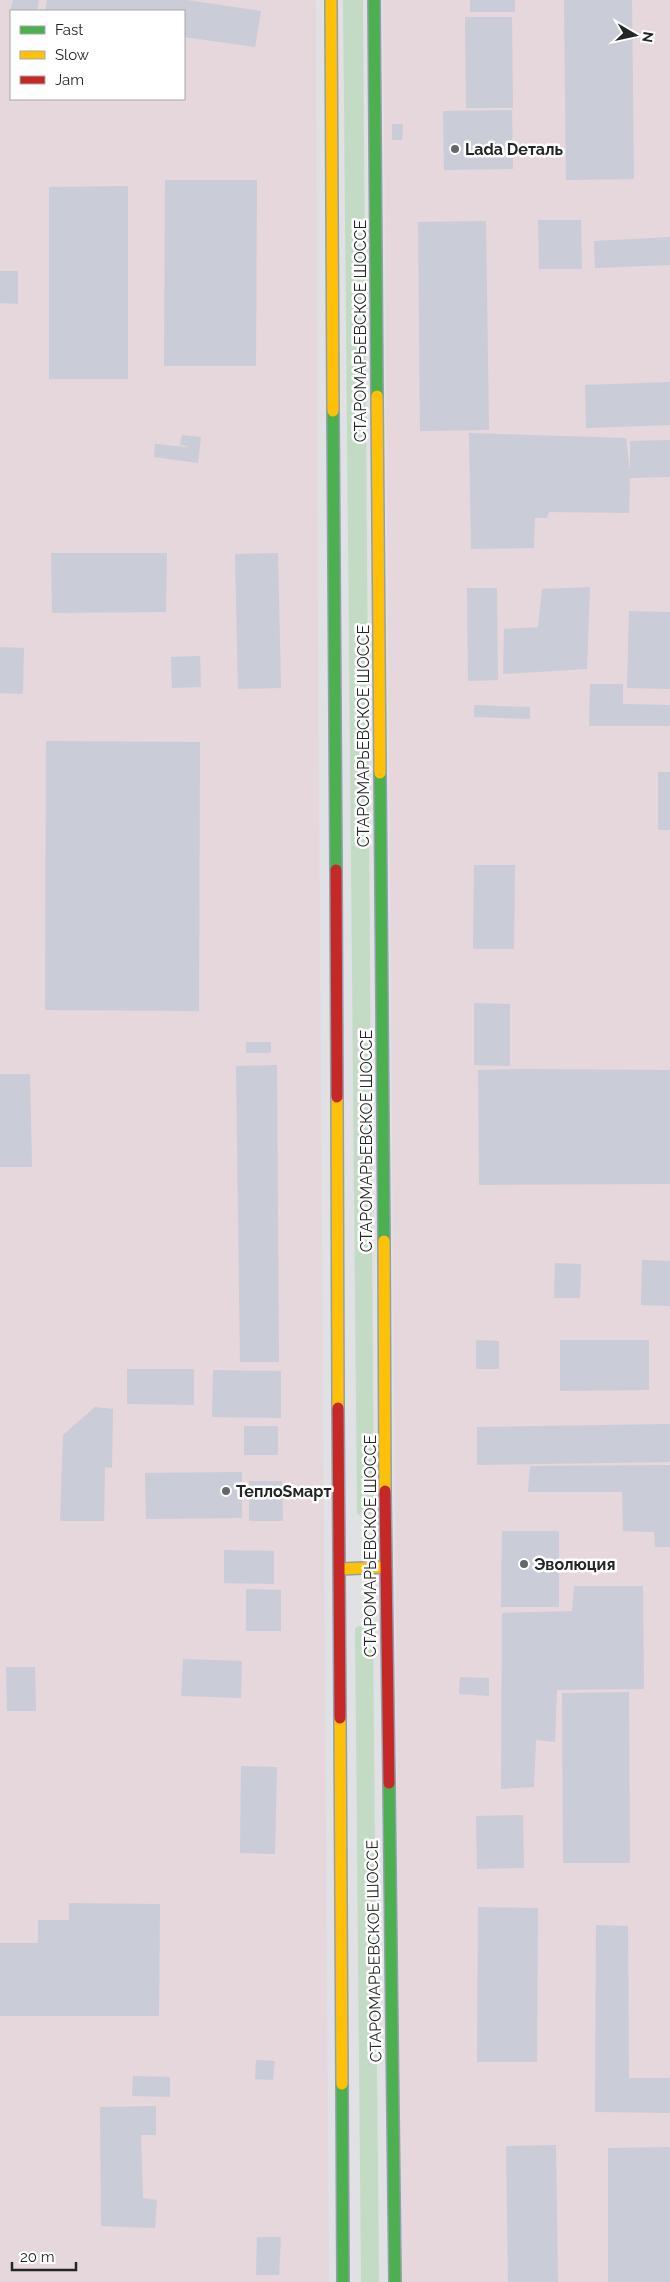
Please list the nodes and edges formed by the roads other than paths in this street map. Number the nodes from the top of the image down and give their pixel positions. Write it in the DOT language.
graph roads {
  1 [pos="331,0"];
  2 [pos="374,0"];
  3 [pos="386,1567"];
  4 [pos="340,1569"];
  5 [pos="343,2282"];
  6 [pos="395,2282"];
  1 -- 4 [label="main road, СТАРОМАРЬЕВСКОЕ ШОССЕ"];
  2 -- 3 [label="main road, СТАРОМАРЬЕВСКОЕ ШОССЕ"];
  3 -- 4 [label="main road"];
  3 -- 6 [label="main road, СТАРОМАРЬЕВСКОЕ ШОССЕ"];
  4 -- 5 [label="main road, СТАРОМАРЬЕВСКОЕ ШОССЕ"];
}
